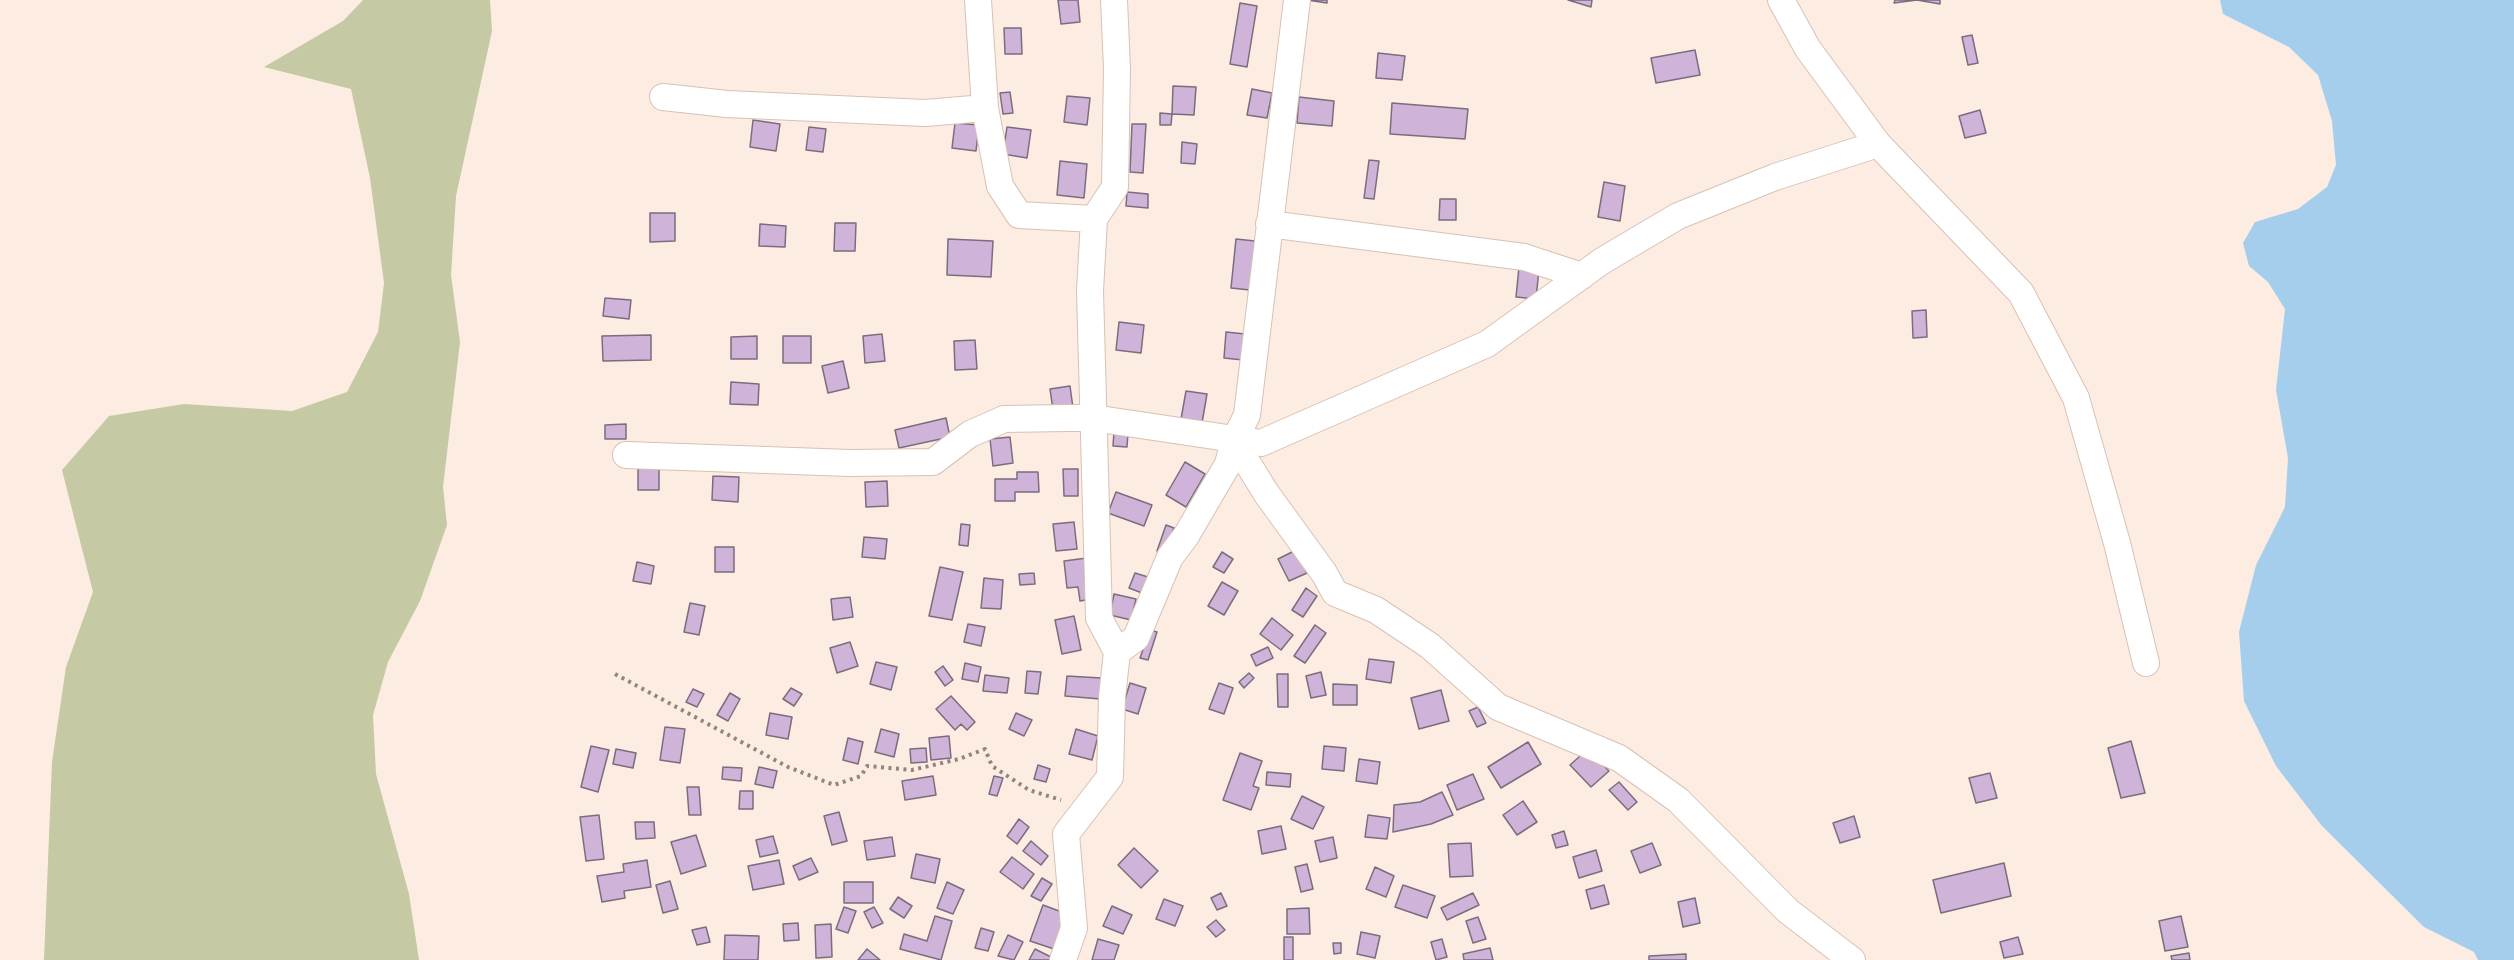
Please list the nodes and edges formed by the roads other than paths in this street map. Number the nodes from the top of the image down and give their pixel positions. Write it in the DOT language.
graph roads {
  1 [pos="978,0"];
  2 [pos="1114,0"];
  3 [pos="1297,0"];
  4 [pos="1781,0"];
  5 [pos="663,97"];
  6 [pos="985,108"];
  7 [pos="1878,144"];
  8 [pos="1095,219"];
  9 [pos="1269,224"];
  10 [pos="1582,276"];
  11 [pos="1093,418"];
  12 [pos="1234,441"];
  13 [pos="626,455"];
  14 [pos="1117,652"];
  15 [pos="2146,663"];
  16 [pos="1063,960"];
  17 [pos="1852,960"];
  1 -- 6 [label="street"];
  2 -- 8 [label="street"];
  3 -- 9 [label="street"];
  4 -- 7 [label="street"];
  5 -- 6 [label="street"];
  6 -- 8 [label="street"];
  7 -- 10 [label="street"];
  7 -- 15 [label="street"];
  8 -- 11 [label="street"];
  9 -- 10 [label="street"];
  9 -- 12 [label="street"];
  10 -- 12 [label="street"];
  11 -- 12 [label="street"];
  11 -- 13 [label="street"];
  11 -- 14 [label="street"];
  12 -- 14 [label="street"];
  12 -- 17 [label="street"];
  14 -- 16 [label="street"];
}
